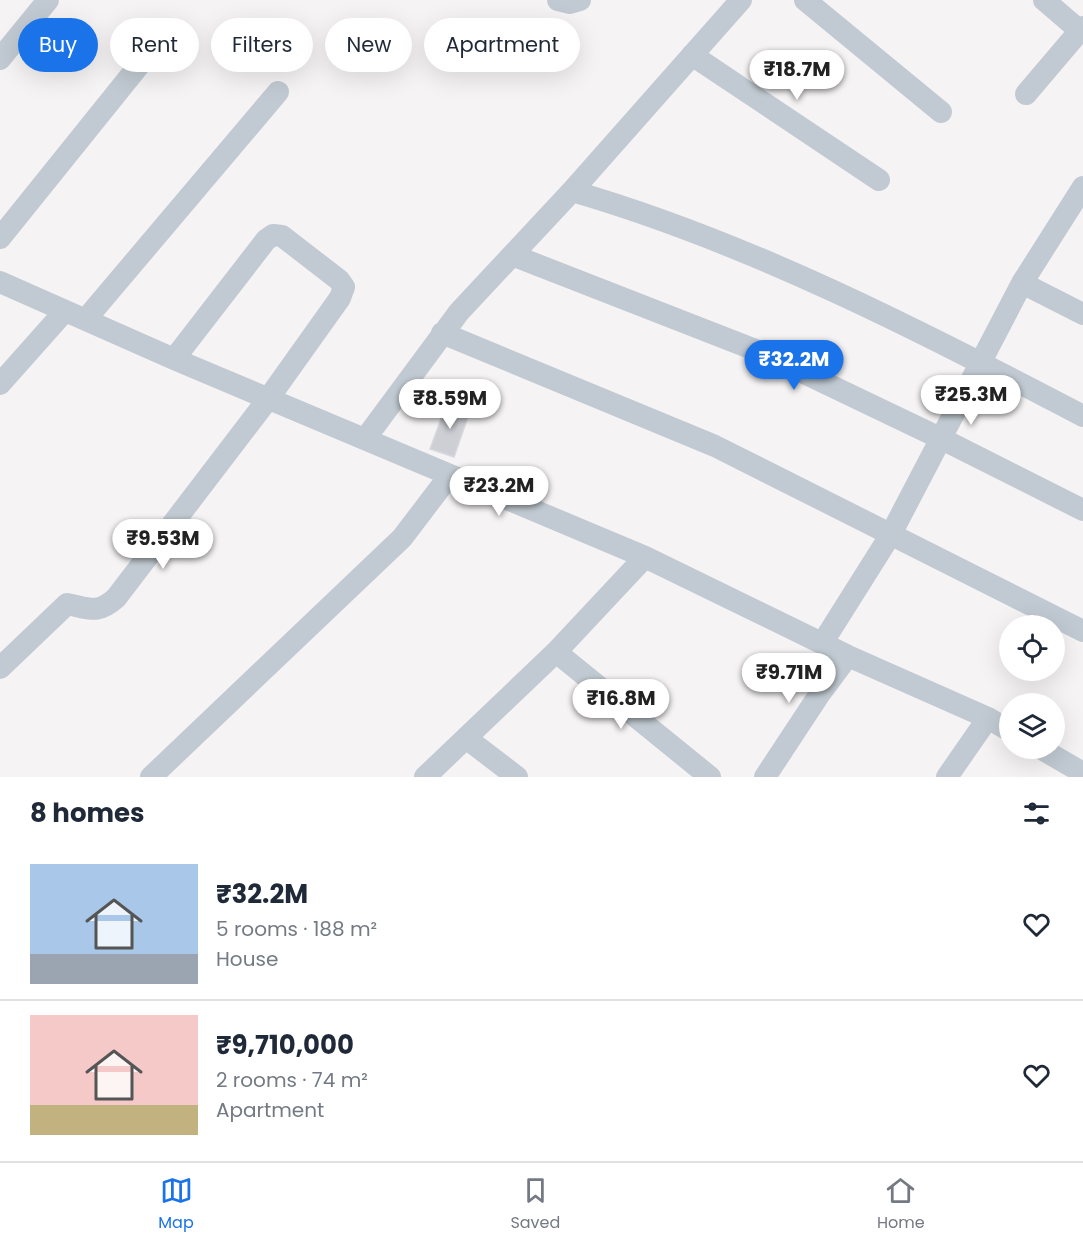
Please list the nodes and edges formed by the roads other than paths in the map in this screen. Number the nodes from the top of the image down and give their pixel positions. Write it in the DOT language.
graph roads {
  1 [pos="48,0"];
  2 [pos="558,0"];
  3 [pos="580,0"];
  4 [pos="741,0"];
  5 [pos="805,0"];
  6 [pos="1044,0"];
  7 [pos="1081,29"];
  8 [pos="692,55"];
  9 [pos="0,59"];
  10 [pos="134,72"];
  11 [pos="278,92"];
  12 [pos="1026,94"];
  13 [pos="940,112"];
  14 [pos="879,180"];
  15 [pos="1083,187"];
  16 [pos="572,191"];
  17 [pos="0,238"];
  18 [pos="512,255"];
  19 [pos="0,282"];
  20 [pos="1022,283"];
  21 [pos="64,312"];
  22 [pos="1083,314"];
  23 [pos="86,319"];
  24 [pos="442,333"];
  25 [pos="174,359"];
  26 [pos="981,363"];
  27 [pos="0,384"];
  28 [pos="268,399"];
  29 [pos="1083,416"];
  30 [pos="365,439"];
  31 [pos="942,439"];
  32 [pos="450,475"];
  33 [pos="1083,510"];
  34 [pos="891,534"];
  35 [pos="645,556"];
  36 [pos="1083,631"];
  37 [pos="823,642"];
  38 [pos="556,652"];
  39 [pos="849,656"];
  40 [pos="0,668"];
  41 [pos="988,718"];
  42 [pos="999,724"];
  43 [pos="466,738"];
  44 [pos="1059,759"];
  45 [pos="1083,773"];
  46 [pos="151,777"];
  47 [pos="425,777"];
  48 [pos="517,777"];
  49 [pos="710,777"];
  50 [pos="765,777"];
  51 [pos="947,777"];
  1 -- 9 [label="street"];
  2 -- 3 [label="street"];
  4 -- 8 [label="street"];
  5 -- 13 [label="street"];
  6 -- 7 [label="street"];
  7 -- 12 [label="street"];
  8 -- 14 [label="street"];
  8 -- 16 [label="street"];
  10 -- 17 [label="street"];
  11 -- 23 [label="street"];
  15 -- 20 [label="street"];
  16 -- 18 [label="street"];
  16 -- 26 [label="street"];
  18 -- 24 [label="street"];
  18 -- 31 [label="street"];
  19 -- 21 [label="street"];
  20 -- 22 [label="street"];
  20 -- 26 [label="street"];
  21 -- 23 [label="street"];
  21 -- 27 [label="street"];
  23 -- 25 [label="street"];
  24 -- 30 [label="street"];
  24 -- 34 [label="street"];
  25 -- 28 [label="street"];
  25 -- 28 [label="street"];
  26 -- 29 [label="street"];
  26 -- 31 [label="street"];
  28 -- 30 [label="street"];
  28 -- 40 [label="street"];
  30 -- 32 [label="street"];
  31 -- 33 [label="street"];
  31 -- 34 [label="street"];
  32 -- 35 [label="street"];
  32 -- 46 [label="street"];
  34 -- 36 [label="street"];
  34 -- 37 [label="street"];
  35 -- 37 [label="street"];
  35 -- 38 [label="street"];
  37 -- 39 [label="street"];
  38 -- 43 [label="street"];
  38 -- 49 [label="street"];
  39 -- 41 [label="street"];
  39 -- 50 [label="street"];
  41 -- 42 [label="street"];
  41 -- 51 [label="street"];
  43 -- 47 [label="street"];
  43 -- 48 [label="street"];
  44 -- 45 [label="street"];
}
